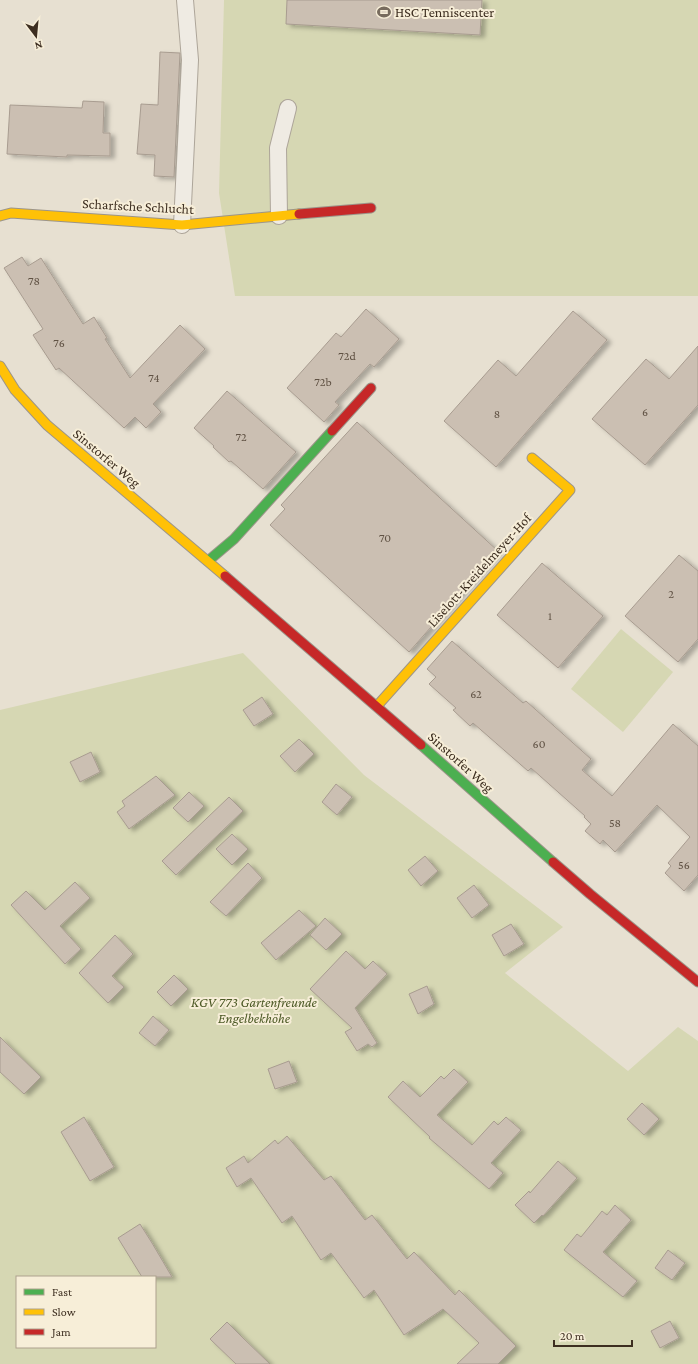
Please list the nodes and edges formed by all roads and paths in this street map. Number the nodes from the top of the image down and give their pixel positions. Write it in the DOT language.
graph roads {
  1 [pos="185,0"];
  2 [pos="288,108"];
  3 [pos="371,208"];
  4 [pos="0,216"];
  5 [pos="279,216"];
  6 [pos="182,225"];
  7 [pos="0,366"];
  8 [pos="371,388"];
  9 [pos="532,458"];
  10 [pos="208,561"];
  11 [pos="377,706"];
  12 [pos="698,982"];
  1 -- 6 [label="lane"];
  2 -- 5 [label="lane"];
  3 -- 5 [label="street, Scharfsche Schlucht"];
  4 -- 6 [label="street, Scharfsche Schlucht"];
  5 -- 6 [label="street, Scharfsche Schlucht"];
  7 -- 10 [label="street, Sinstorfer Weg"];
  8 -- 10 [label="street"];
  9 -- 11 [label="street, Liselott-Kreidelmeyer-Hof"];
  10 -- 11 [label="street, Sinstorfer Weg"];
  11 -- 12 [label="street, Sinstorfer Weg"];
}
